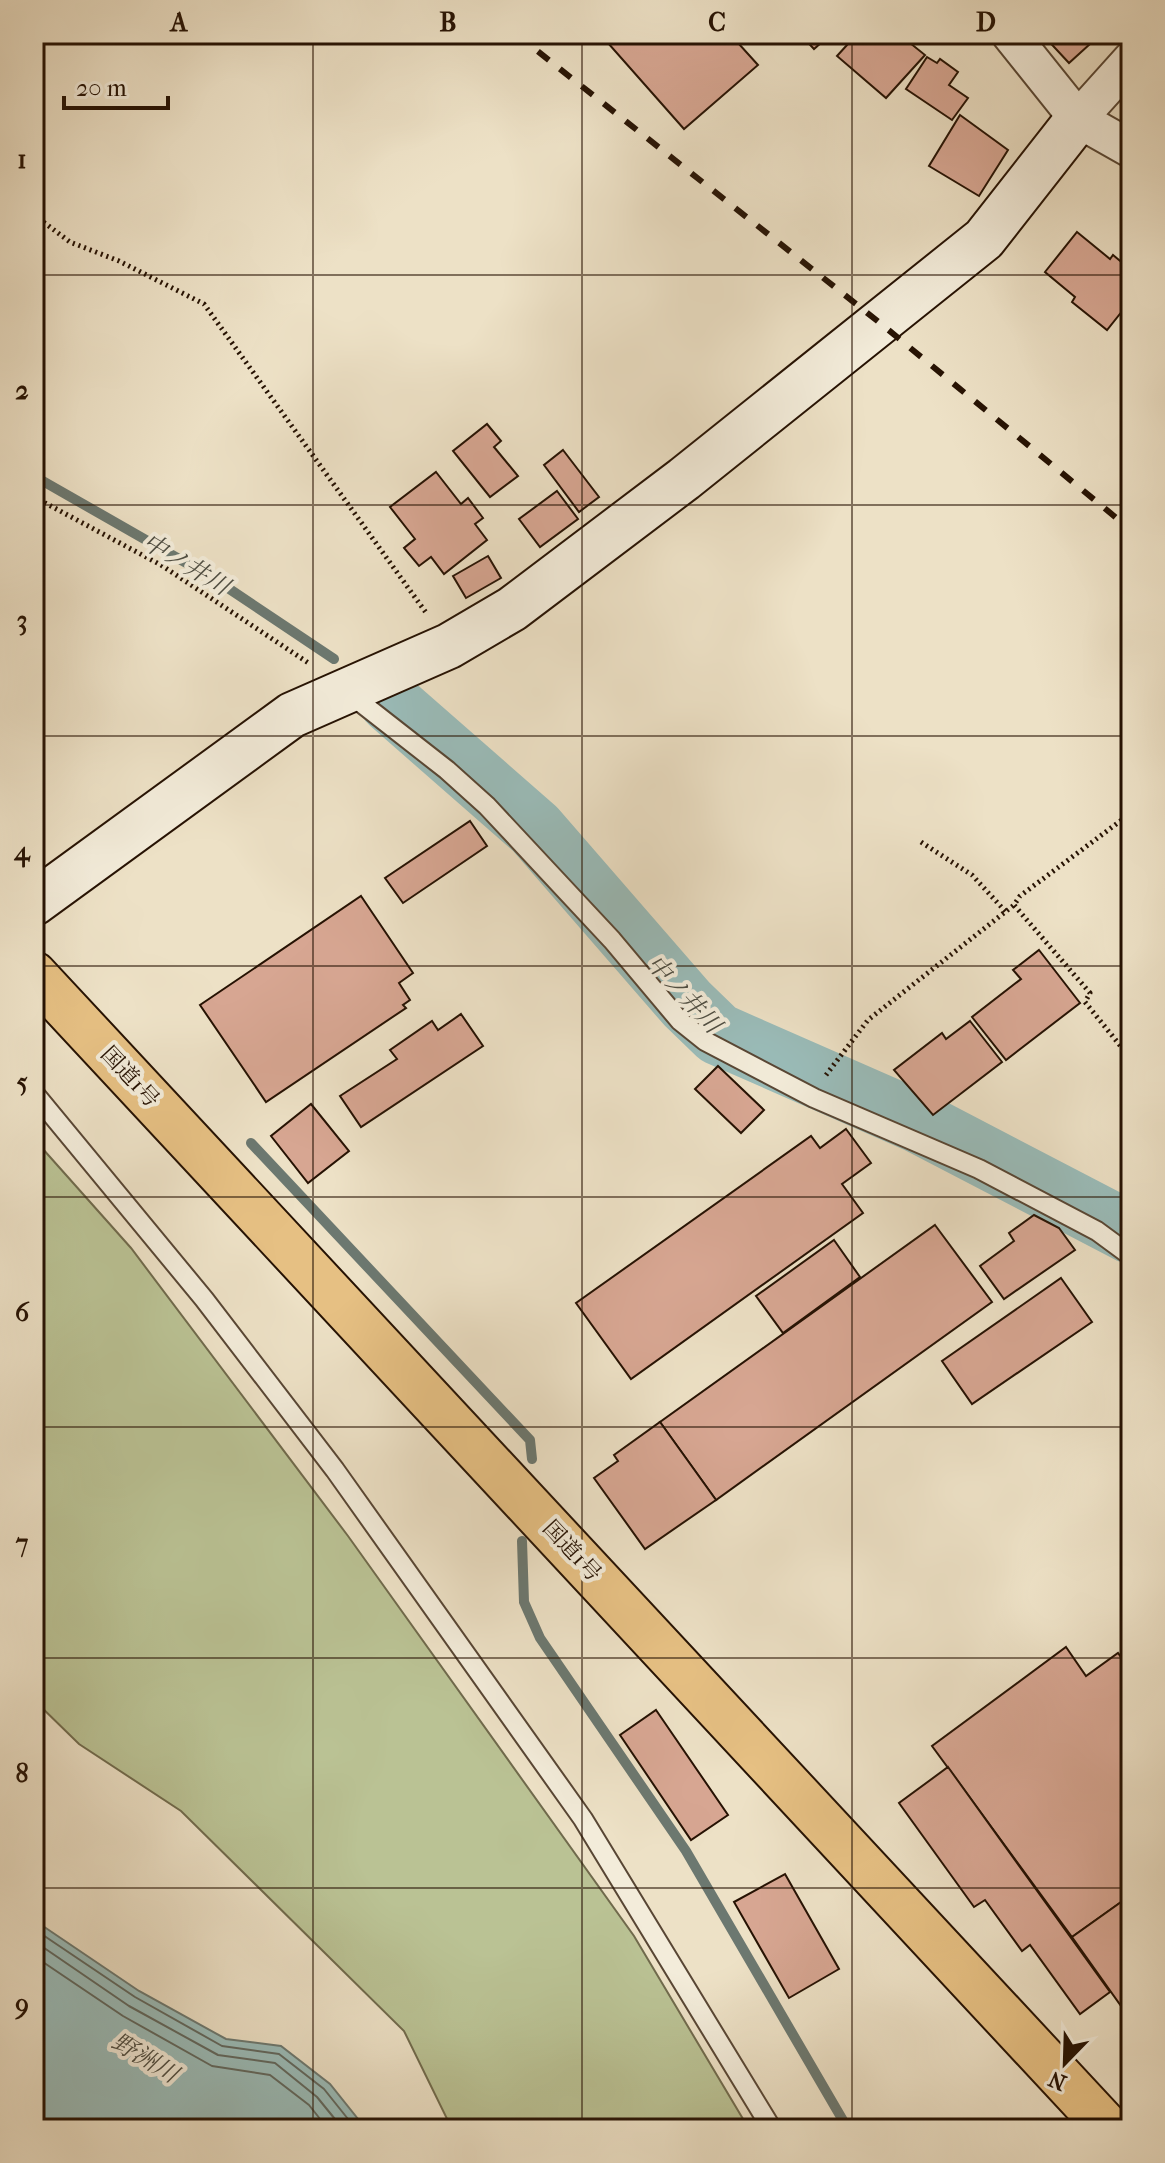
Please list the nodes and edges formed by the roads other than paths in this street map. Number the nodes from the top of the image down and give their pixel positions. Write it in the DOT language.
graph roads {
  1 [pos="1010,34"];
  2 [pos="1131,60"];
  3 [pos="1078,119"];
  4 [pos="1131,149"];
  5 [pos="346,691"];
  6 [pos="34,903"];
  7 [pos="34,974"];
  8 [pos="34,1093"];
  9 [pos="1131,1256"];
  10 [pos="772,2129"];
  11 [pos="1109,2129"];
  1 -- 3 [label="street"];
  2 -- 3 [label="street"];
  3 -- 4 [label="street"];
  3 -- 5 [label="street"];
  5 -- 6 [label="street"];
  5 -- 9 [label="lane"];
  7 -- 11 [label="highway, 国道1号"];
  8 -- 10 [label="lane"];
}
